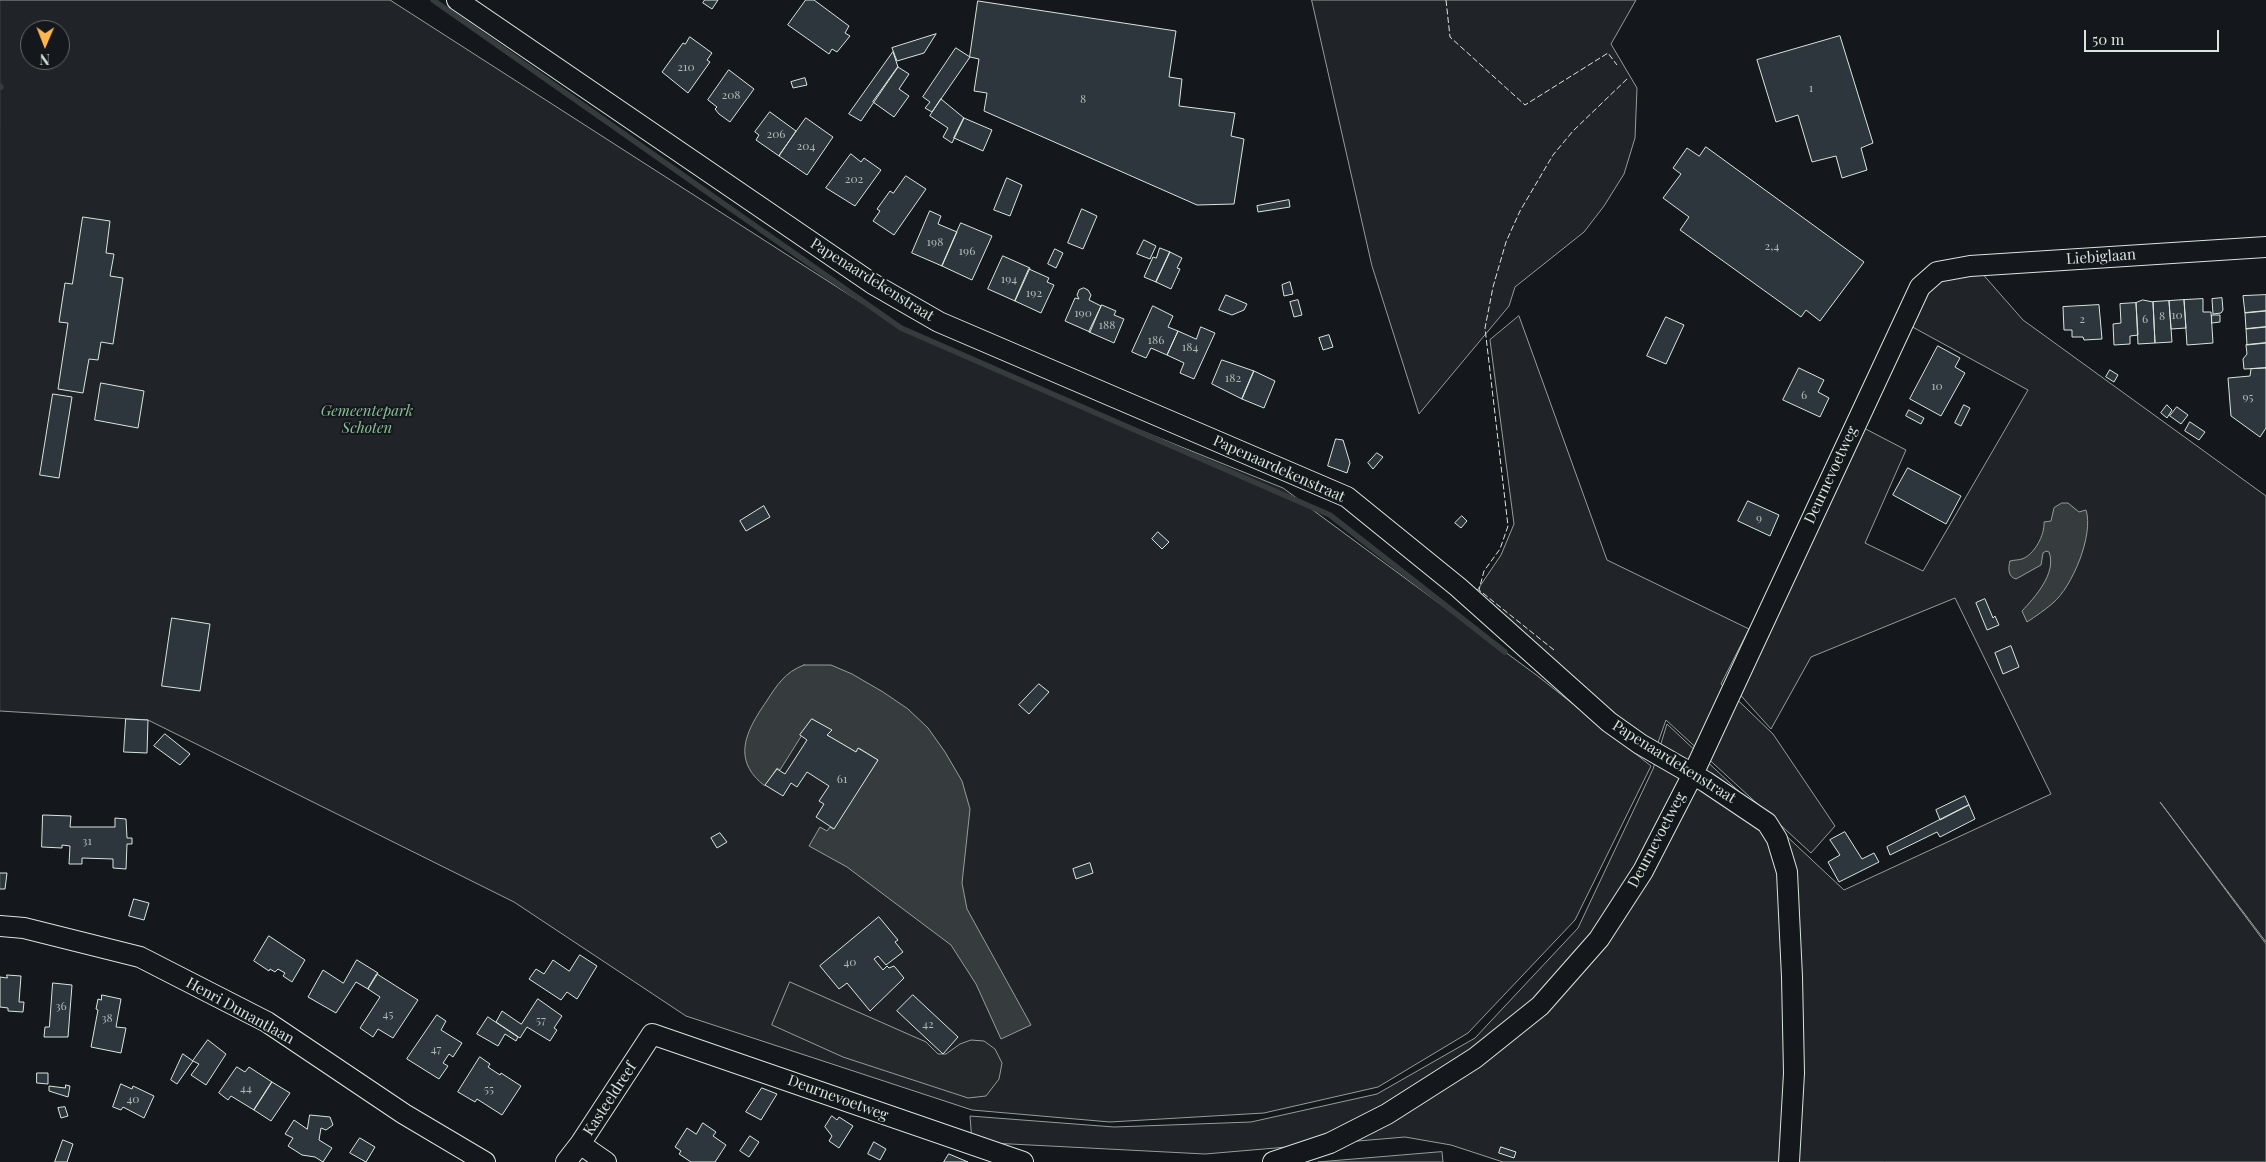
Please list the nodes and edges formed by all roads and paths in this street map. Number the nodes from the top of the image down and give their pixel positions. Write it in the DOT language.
graph roads {
  1 [pos="457,0"];
  2 [pos="2266,247"];
  3 [pos="1937,272"];
  4 [pos="1693,774"];
  5 [pos="0,926"];
  6 [pos="652,1034"];
  7 [pos="580,1144"];
  8 [pos="485,1162"];
  9 [pos="566,1162"];
  10 [pos="606,1162"];
  11 [pos="1024,1162"];
  12 [pos="1273,1162"];
  13 [pos="1789,1162"];
  1 -- 4 [label="street, Papenaardekenstraat"];
  2 -- 3 [label="street, Liebiglaan"];
  3 -- 4 [label="street, Deurnevoetweg"];
  4 -- 12 [label="street, Deurnevoetweg"];
  4 -- 13 [label="street, Papenaardekenstraat"];
  5 -- 8 [label="street, Henri Dunantlaan"];
  6 -- 7 [label="street, Kasteeldreef"];
  6 -- 11 [label="street, Deurnevoetweg"];
  7 -- 9 [label="street, Kasteeldreef"];
  7 -- 10 [label="street"];
}
